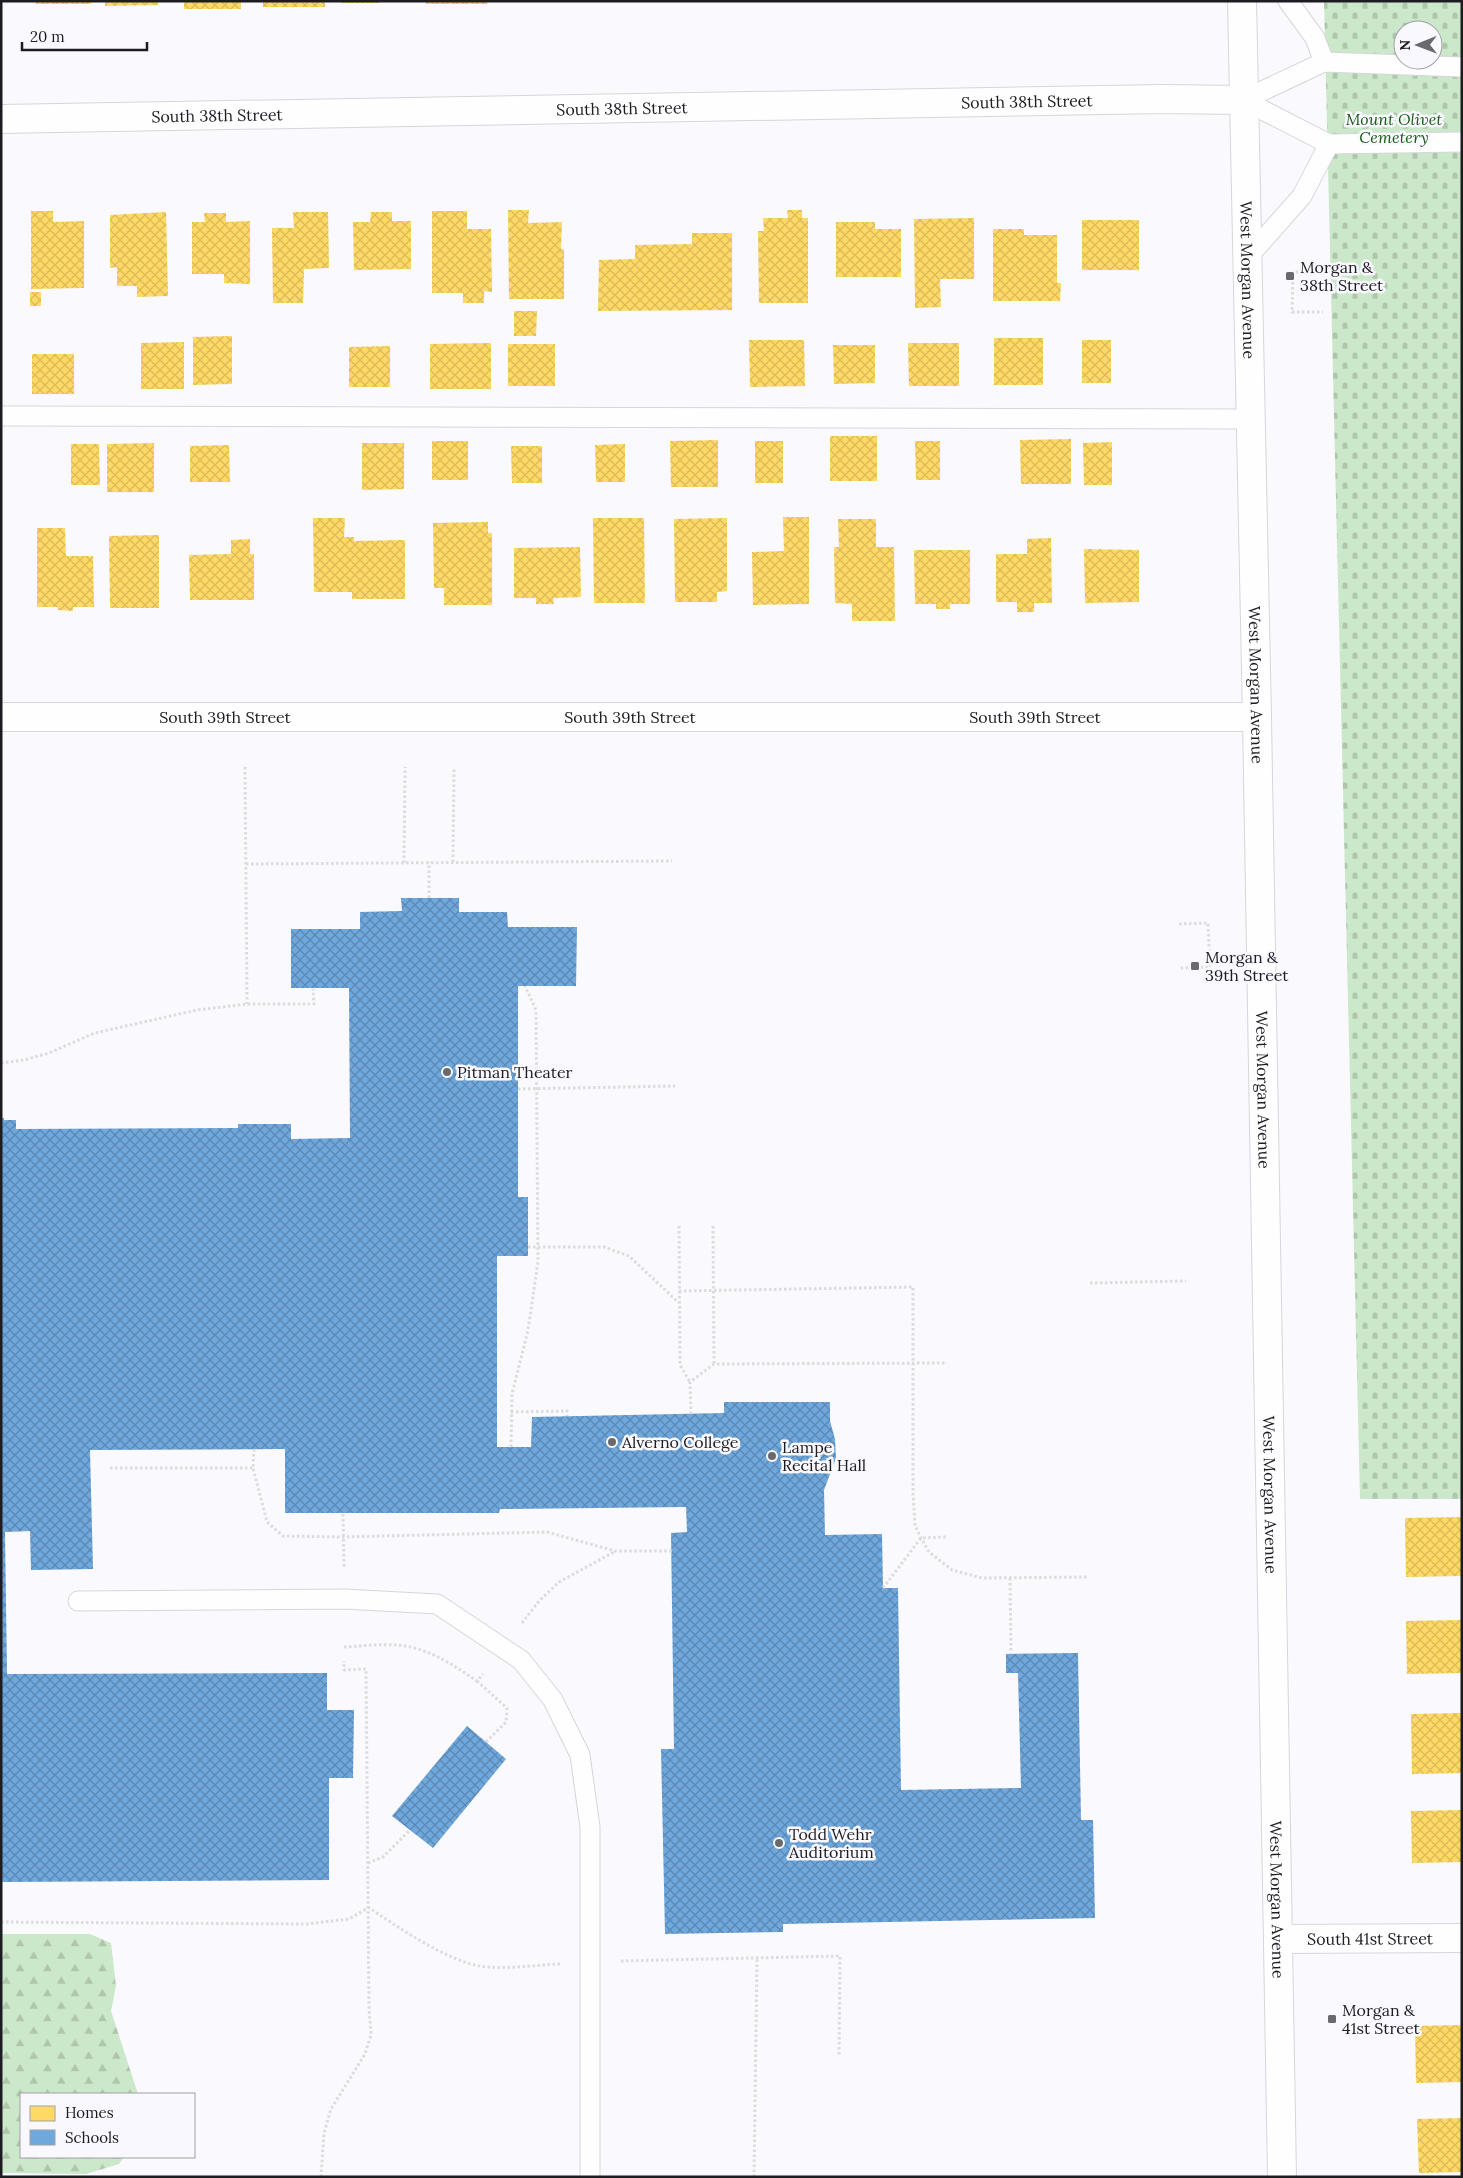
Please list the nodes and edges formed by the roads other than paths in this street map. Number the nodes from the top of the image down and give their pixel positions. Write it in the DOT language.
graph roads {
  1 [pos="1242,1"];
  2 [pos="1288,1"];
  3 [pos="1324,62"];
  4 [pos="1462,67"];
  5 [pos="1244,100"];
  6 [pos="1,119"];
  7 [pos="1462,142"];
  8 [pos="1329,144"];
  9 [pos="1247,258"];
  10 [pos="1,416"];
  11 [pos="1250,419"];
  12 [pos="1,717"];
  13 [pos="1257,717"];
  14 [pos="78,1601"];
  15 [pos="1462,1938"];
  16 [pos="1278,1939"];
  17 [pos="590,2177"];
  18 [pos="1282,2177"];
  1 -- 5 [label="street, West Morgan Avenue"];
  2 -- 3 [label="lane"];
  3 -- 4 [label="lane"];
  3 -- 5 [label="lane"];
  5 -- 6 [label="street, South 38th Street"];
  5 -- 8 [label="lane"];
  5 -- 9 [label="street, West Morgan Avenue"];
  7 -- 8 [label="lane"];
  8 -- 9 [label="lane"];
  9 -- 11 [label="street, West Morgan Avenue"];
  10 -- 11 [label="lane"];
  11 -- 13 [label="street, West Morgan Avenue"];
  12 -- 13 [label="street, South 39th Street"];
  13 -- 16 [label="street, West Morgan Avenue"];
  14 -- 17 [label="lane"];
  15 -- 16 [label="street, South 41st Street"];
  16 -- 18 [label="street, West Morgan Avenue"];
}
